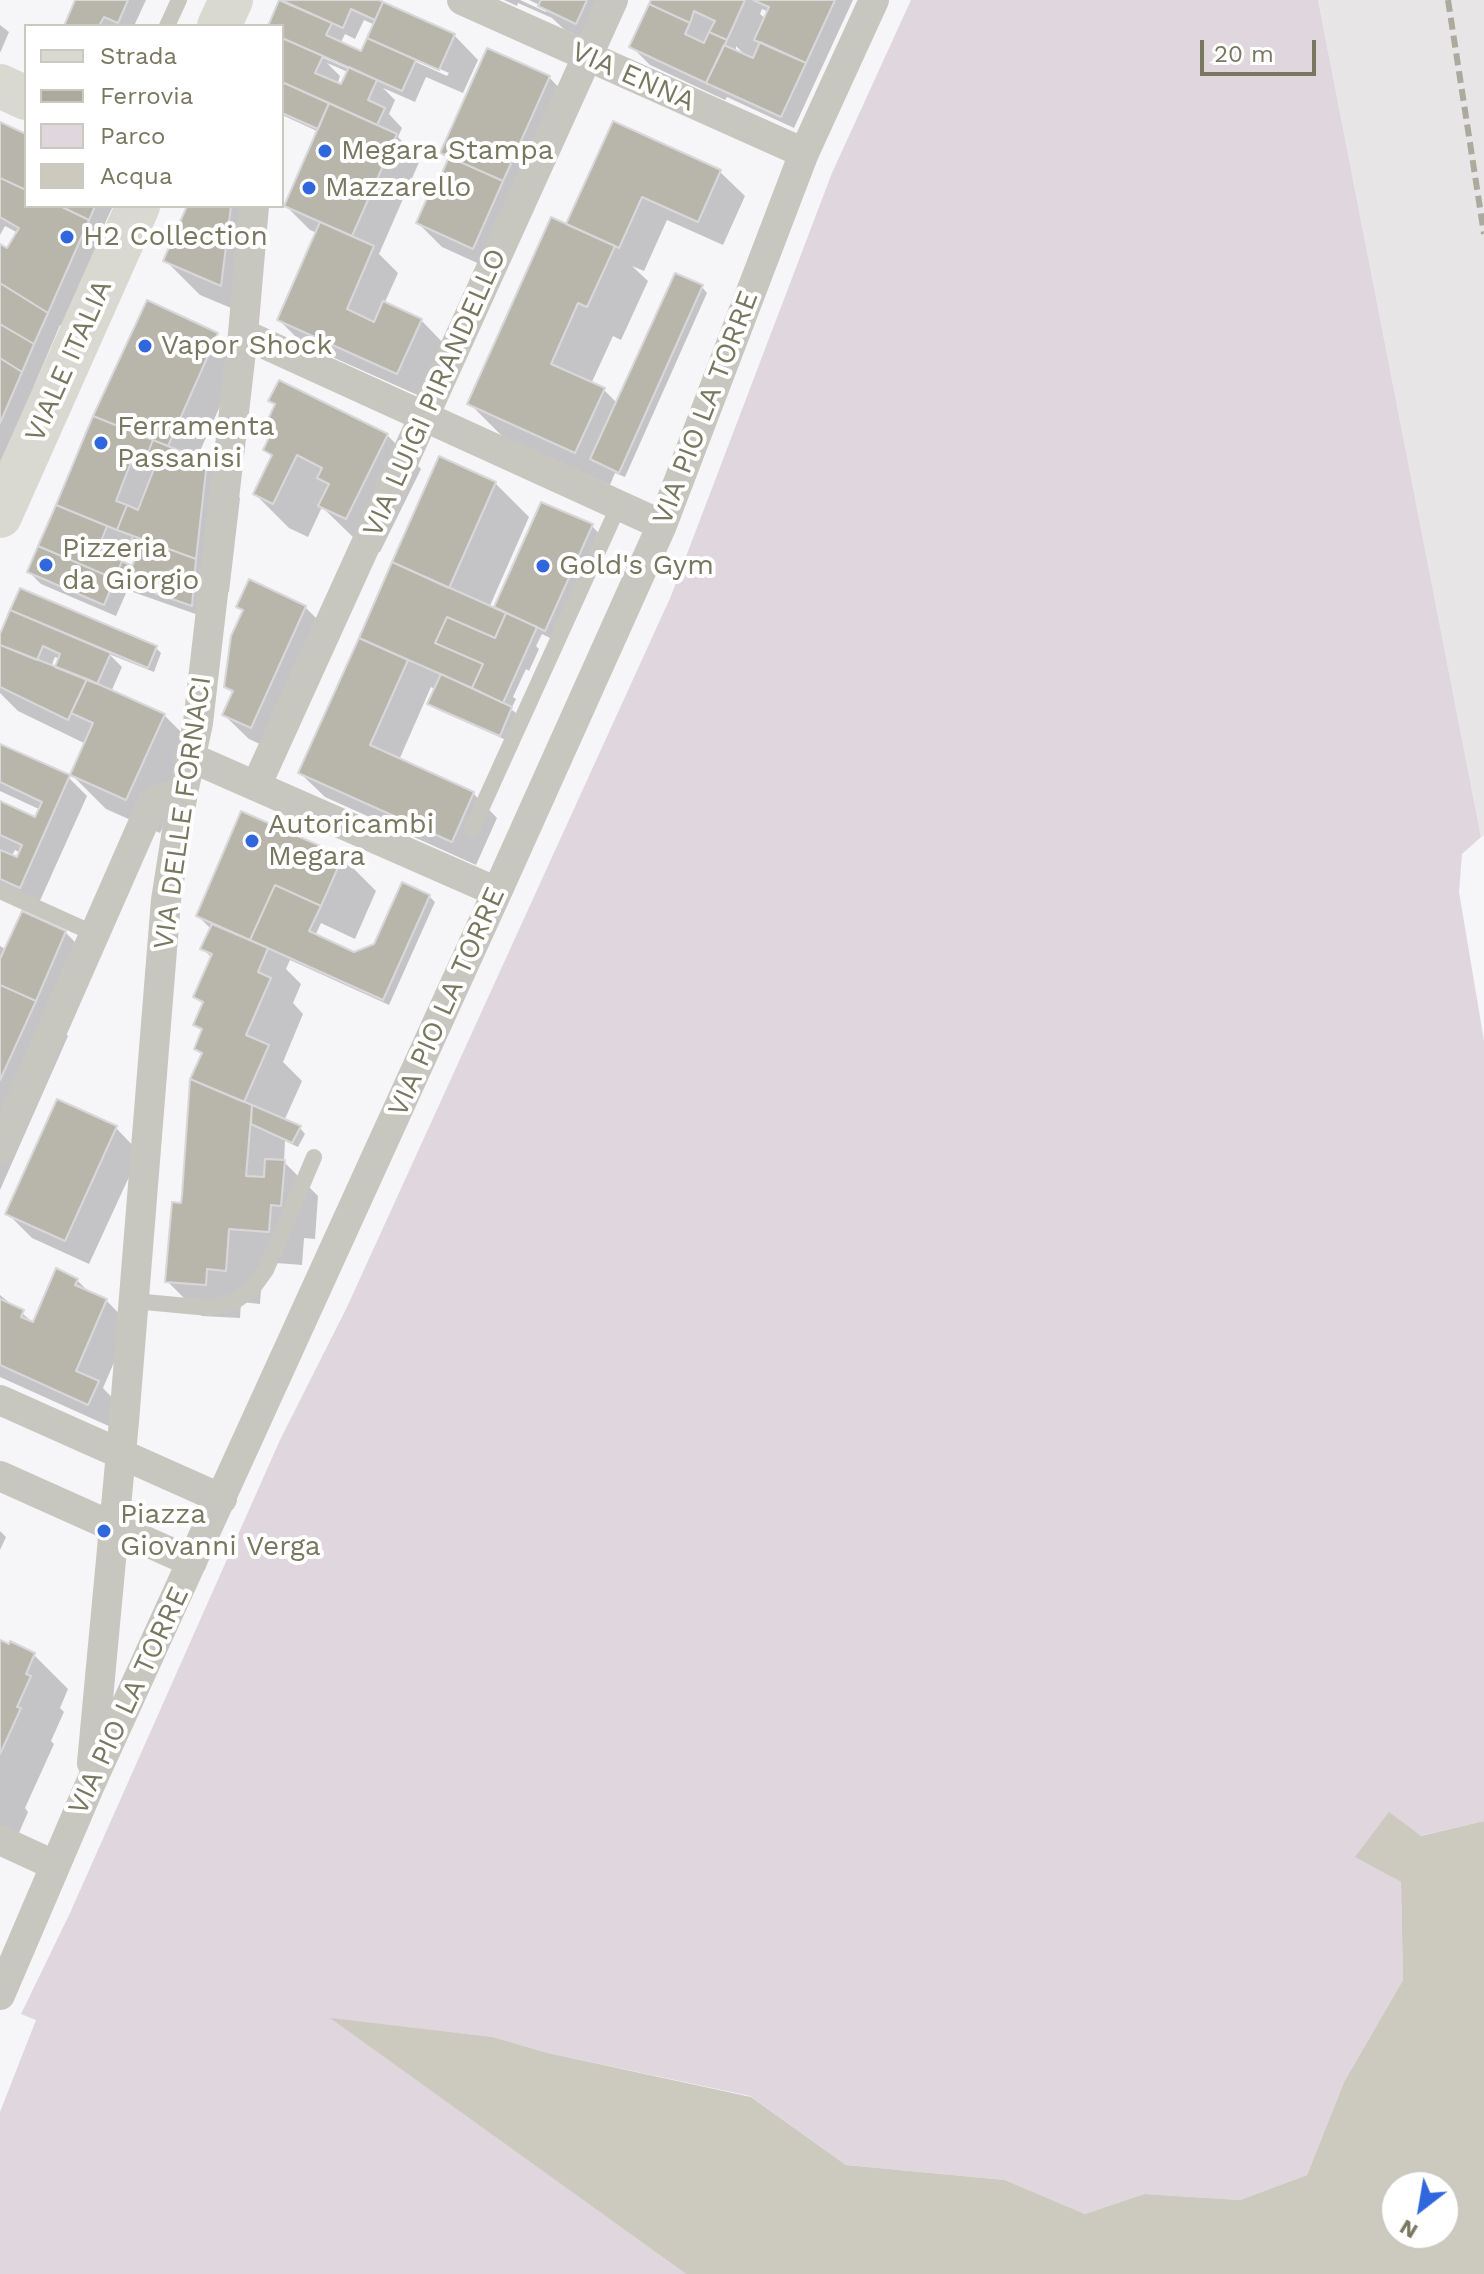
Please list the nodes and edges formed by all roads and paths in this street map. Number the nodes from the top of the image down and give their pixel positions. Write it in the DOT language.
graph roads {
  1 [pos="179,0"];
  2 [pos="231,0"];
  3 [pos="462,0"];
  4 [pos="613,0"];
  5 [pos="874,0"];
  6 [pos="168,24"];
  7 [pos="220,24"];
  8 [pos="588,57"];
  9 [pos="0,86"];
  10 [pos="24,97"];
  11 [pos="804,153"];
  12 [pos="137,208"];
  13 [pos="254,208"];
  14 [pos="243,334"];
  15 [pos="424,416"];
  16 [pos="619,505"];
  17 [pos="0,516"];
  18 [pos="662,525"];
  19 [pos="192,758"];
  20 [pos="256,786"];
  21 [pos="183,792"];
  22 [pos="472,829"];
  23 [pos="0,891"];
  24 [pos="497,892"];
  25 [pos="95,934"];
  26 [pos="0,1149"];
  27 [pos="314,1157"];
  28 [pos="134,1301"];
  29 [pos="0,1400"];
  30 [pos="121,1455"];
  31 [pos="0,1476"];
  32 [pos="222,1499"];
  33 [pos="114,1528"];
  34 [pos="192,1562"];
  35 [pos="89,1787"];
  36 [pos="0,1840"];
  37 [pos="54,1865"];
  38 [pos="0,1995"];
  1 -- 6 [label="lane"];
  2 -- 7 [label="main road"];
  3 -- 8 [label="street, VIA ENNA"];
  4 -- 8 [label="street, VIA LUIGI PIRANDELLO"];
  5 -- 11 [label="street, VIA PIO LA TORRE"];
  8 -- 11 [label="street, VIA ENNA"];
  8 -- 15 [label="street, VIA LUIGI PIRANDELLO"];
  9 -- 10 [label="main road"];
  11 -- 18 [label="street, VIA PIO LA TORRE"];
  12 -- 17 [label="main road, VIALE ITALIA"];
  13 -- 14 [label="street, VIA DELLE FORNACI"];
  14 -- 15 [label="street"];
  14 -- 19 [label="street, VIA DELLE FORNACI"];
  15 -- 16 [label="street"];
  15 -- 20 [label="street, VIA LUIGI PIRANDELLO"];
  16 -- 18 [label="street"];
  16 -- 22 [label="lane"];
  18 -- 24 [label="street, VIA PIO LA TORRE"];
  19 -- 20 [label="street"];
  19 -- 21 [label="street, VIA DELLE FORNACI"];
  20 -- 24 [label="street"];
  21 -- 25 [label="street"];
  21 -- 28 [label="street, VIA DELLE FORNACI"];
  23 -- 25 [label="lane"];
  24 -- 32 [label="street, VIA PIO LA TORRE"];
  25 -- 26 [label="street"];
  27 -- 28 [label="lane"];
  28 -- 30 [label="street, VIA DELLE FORNACI"];
  29 -- 30 [label="street"];
  30 -- 32 [label="street"];
  30 -- 33 [label="street, VIA DELLE FORNACI"];
  31 -- 33 [label="street"];
  32 -- 34 [label="street, VIA PIO LA TORRE"];
  33 -- 34 [label="street"];
  33 -- 35 [label="street, VIA DELLE FORNACI"];
  34 -- 35 [label="street, VIA PIO LA TORRE"];
  35 -- 37 [label="street, VIA PIO LA TORRE"];
  36 -- 37 [label="street"];
  37 -- 38 [label="street, VIA PIO LA TORRE"];
}
